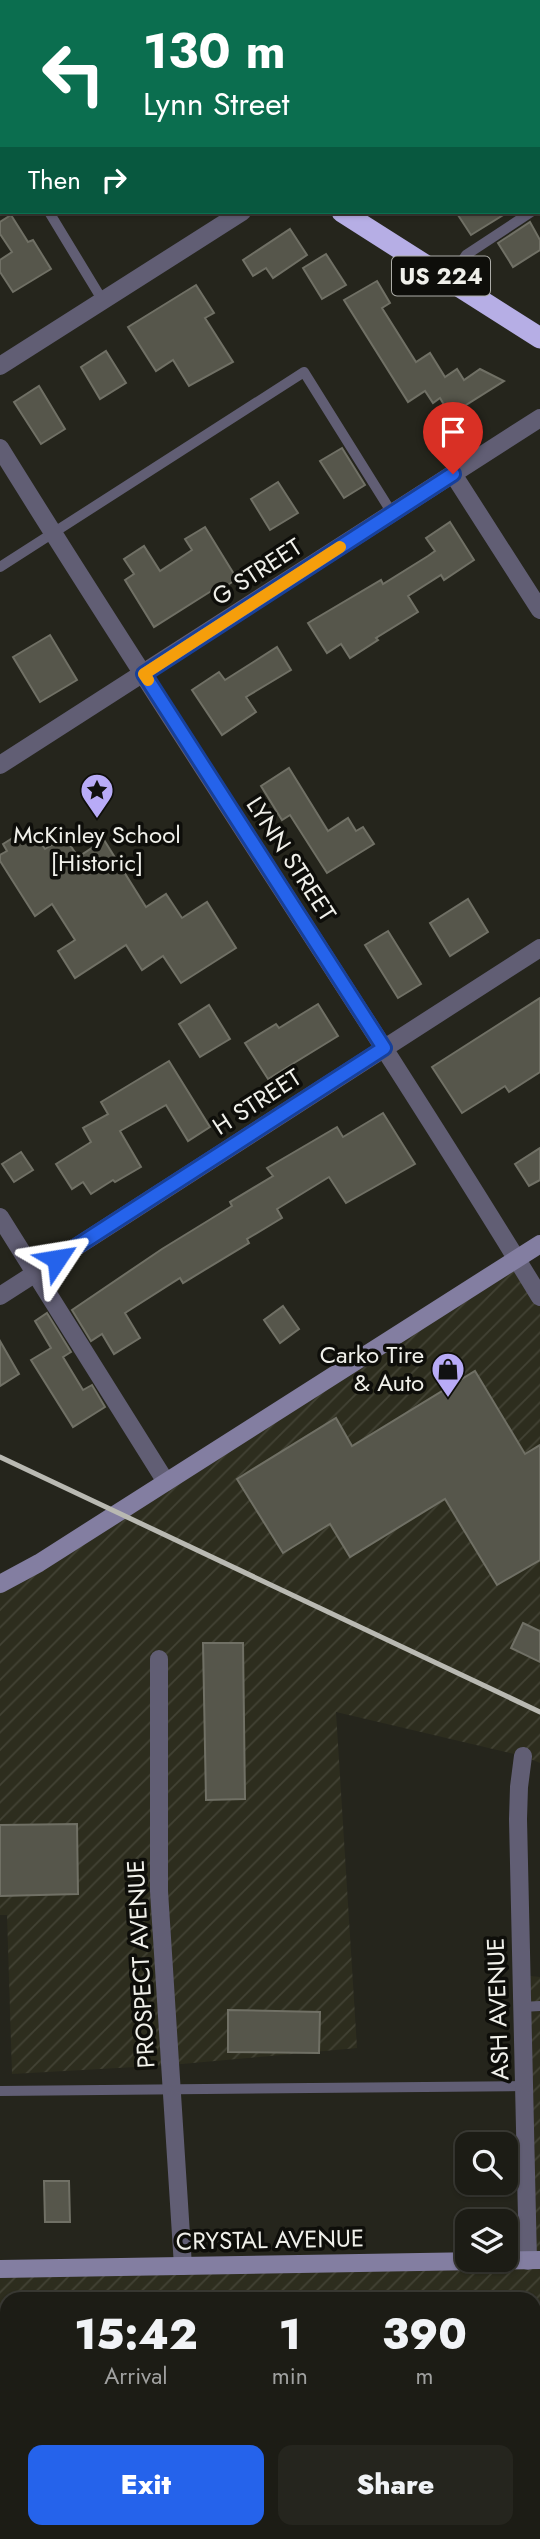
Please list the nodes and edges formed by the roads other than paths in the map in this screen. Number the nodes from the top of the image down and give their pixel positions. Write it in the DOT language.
graph roads {
  1 [pos="50,214"];
  2 [pos="239,214"];
  3 [pos="345,214"];
  4 [pos="528,214"];
  5 [pos="449,281"];
  6 [pos="103,301"];
  7 [pos="540,338"];
  8 [pos="0,366"];
  9 [pos="540,418"];
  10 [pos="0,449"];
  11 [pos="453,474"];
  12 [pos="393,513"];
  13 [pos="54,534"];
  14 [pos="0,567"];
  15 [pos="540,610"];
  16 [pos="144,674"];
  17 [pos="0,765"];
  18 [pos="540,948"];
  19 [pos="384,1048"];
  20 [pos="0,1217"];
  21 [pos="540,1244"];
  22 [pos="517,1259"];
  23 [pos="36,1272"];
  24 [pos="0,1296"];
  25 [pos="540,1297"];
  26 [pos="166,1482"];
  27 [pos="0,1584"];
  28 [pos="159,1659"];
  29 [pos="523,1756"];
  30 [pos="531,2007"];
  31 [pos="524,2086"];
  32 [pos="0,2091"];
  33 [pos="173,2091"];
  34 [pos="534,2260"];
  35 [pos="183,2266"];
  36 [pos="0,2269"];
  1 -- 6 [label="lane"];
  2 -- 6 [label="street"];
  3 -- 5 [label="highway, US 224"];
  4 -- 5 [label="lane"];
  5 -- 7 [label="highway, US 224"];
  6 -- 8 [label="street"];
  9 -- 11 [label="street, G STREET"];
  10 -- 13 [label="street, LYNN STREET"];
  11 -- 12 [label="street, G STREET"];
  11 -- 15 [label="street"];
  12 -- 13 [label="lane"];
  12 -- 16 [label="street, G STREET"];
  13 -- 14 [label="lane"];
  13 -- 16 [label="street, LYNN STREET"];
  16 -- 17 [label="street, G STREET"];
  16 -- 19 [label="street, LYNN STREET"];
  18 -- 19 [label="street, H STREET"];
  19 -- 22 [label="street, LYNN STREET"];
  19 -- 23 [label="street, H STREET"];
  20 -- 23 [label="street"];
  21 -- 22 [label="street"];
  22 -- 25 [label="street, LYNN STREET"];
  22 -- 26 [label="street"];
  23 -- 24 [label="street, H STREET"];
  23 -- 26 [label="street"];
  26 -- 27 [label="street"];
  28 -- 33 [label="street, PROSPECT AVENUE"];
  29 -- 30 [label="street, ASH AVENUE"];
  30 -- 31 [label="street, ASH AVENUE"];
  31 -- 33 [label="lane"];
  31 -- 34 [label="street, ASH AVENUE"];
  32 -- 33 [label="lane"];
  33 -- 35 [label="street, PROSPECT AVENUE"];
  34 -- 35 [label="street, CRYSTAL AVENUE"];
  35 -- 36 [label="street, CRYSTAL AVENUE"];
}
